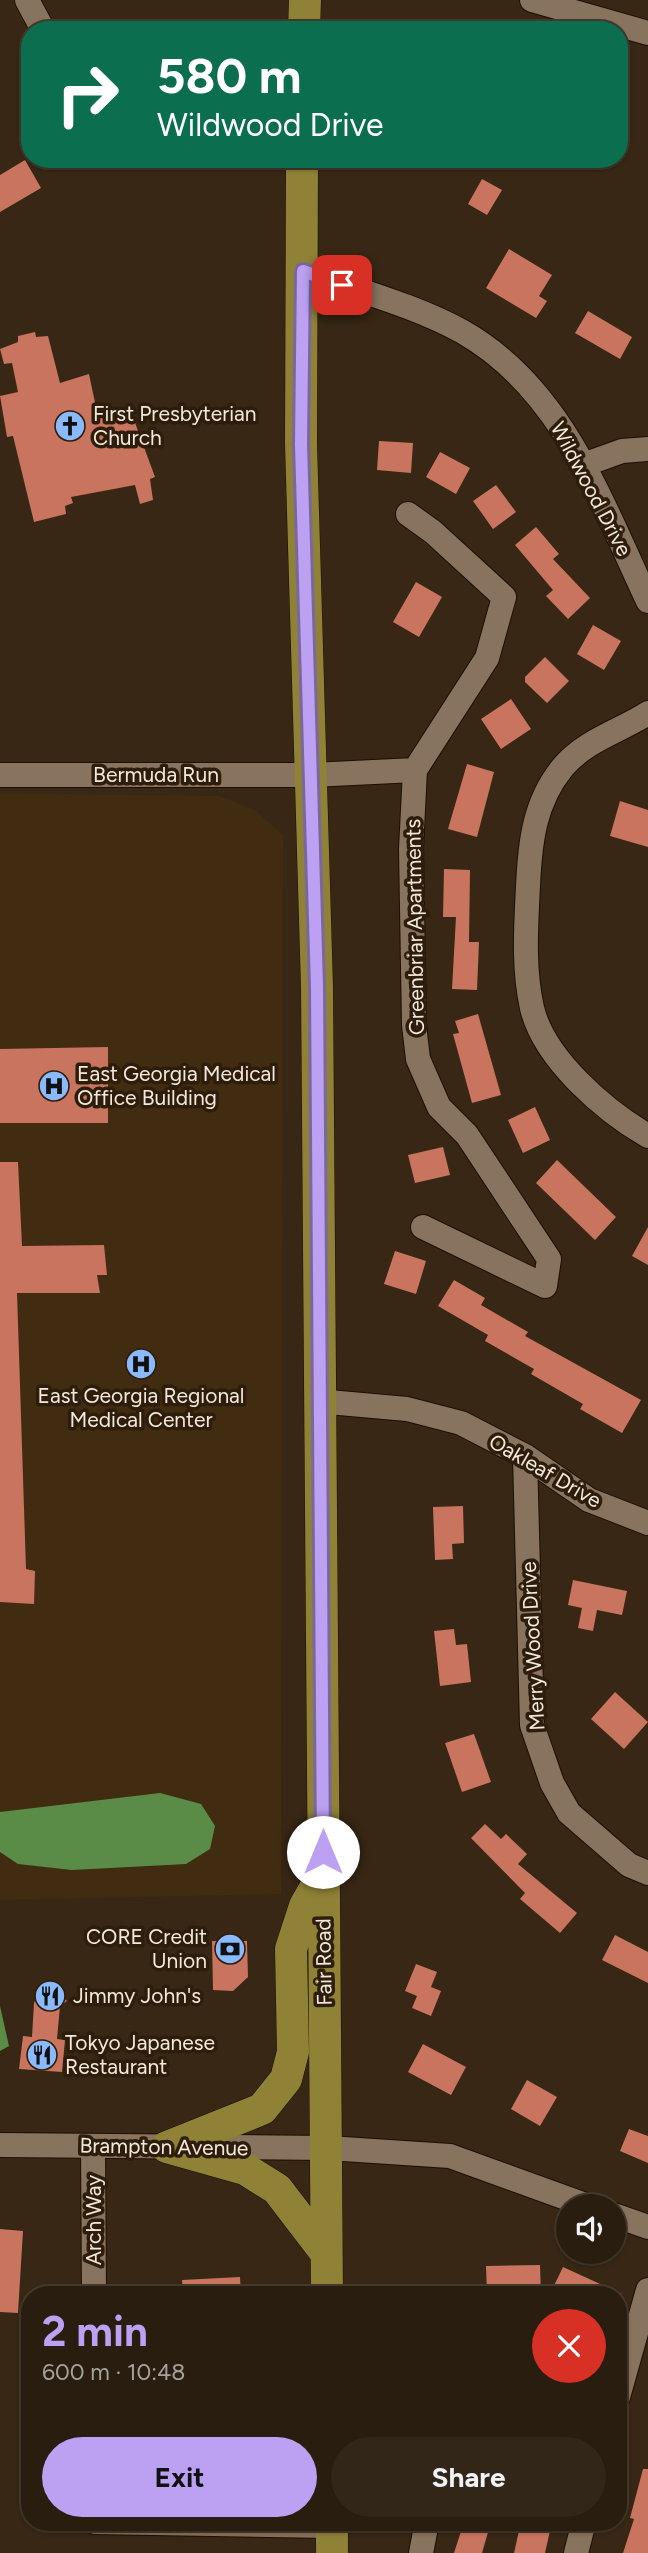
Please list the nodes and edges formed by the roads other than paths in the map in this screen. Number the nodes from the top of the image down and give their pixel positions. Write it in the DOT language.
graph roads {
  1 [pos="27,0"];
  2 [pos="305,0"];
  3 [pos="531,0"];
  4 [pos="38,21"];
  5 [pos="304,21"];
  6 [pos="605,21"];
  7 [pos="628,27"];
  8 [pos="648,33"];
  9 [pos="302,168"];
  10 [pos="303,271"];
  11 [pos="648,449"];
  12 [pos="583,465"];
  13 [pos="408,514"];
  14 [pos="648,601"];
  15 [pos="648,713"];
  16 [pos="415,770"];
  17 [pos="0,775"];
  18 [pos="312,775"];
  19 [pos="648,1136"];
  20 [pos="423,1227"];
  21 [pos="317,1401"];
  22 [pos="525,1456"];
  23 [pos="648,1523"];
  24 [pos="648,1873"];
  25 [pos="323,1874"];
  26 [pos="0,2145"];
  27 [pos="93,2146"];
  28 [pos="167,2147"];
  29 [pos="328,2148"];
  30 [pos="556,2194"];
  31 [pos="626,2219"];
  32 [pos="648,2227"];
  33 [pos="326,2253"];
  34 [pos="94,2286"];
  35 [pos="327,2286"];
  36 [pos="648,2290"];
  37 [pos="627,2343"];
  38 [pos="289,2531"];
  39 [pos="425,2531"];
  40 [pos="582,2531"];
  41 [pos="332,2533"];
  42 [pos="421,2553"];
  43 [pos="576,2553"];
  1 -- 4 [label="street"];
  2 -- 5 [label="main road"];
  3 -- 6 [label="street"];
  7 -- 8 [label="street"];
  9 -- 10 [label="main road, Fair Road"];
  10 -- 12 [label="street, Wildwood Drive"];
  10 -- 18 [label="main road, Fair Road"];
  11 -- 12 [label="street"];
  12 -- 14 [label="street, Wildwood Drive"];
  13 -- 16 [label="street"];
  15 -- 19 [label="street"];
  16 -- 18 [label="street, Bermuda Run"];
  16 -- 20 [label="street, Greenbriar Apartments"];
  17 -- 18 [label="street, Bermuda Run"];
  18 -- 21 [label="main road, Fair Road"];
  21 -- 22 [label="street, Oakleaf Drive"];
  21 -- 25 [label="main road, Fair Road"];
  22 -- 23 [label="street, Oakleaf Drive"];
  22 -- 24 [label="street, Merry Wood Drive"];
  25 -- 28 [label="main road"];
  25 -- 29 [label="main road, Fair Road"];
  26 -- 27 [label="street, Brampton Avenue"];
  27 -- 28 [label="street, Brampton Avenue"];
  27 -- 34 [label="street, Arch Way"];
  28 -- 29 [label="street, Brampton Avenue"];
  28 -- 33 [label="main road"];
  29 -- 30 [label="street, Brampton Avenue"];
  29 -- 33 [label="main road, Fair Road"];
  31 -- 32 [label="street"];
  33 -- 35 [label="main road, Fair Road"];
  36 -- 37 [label="street"];
  38 -- 41 [label="street"];
  39 -- 42 [label="street"];
  40 -- 43 [label="street"];
}
